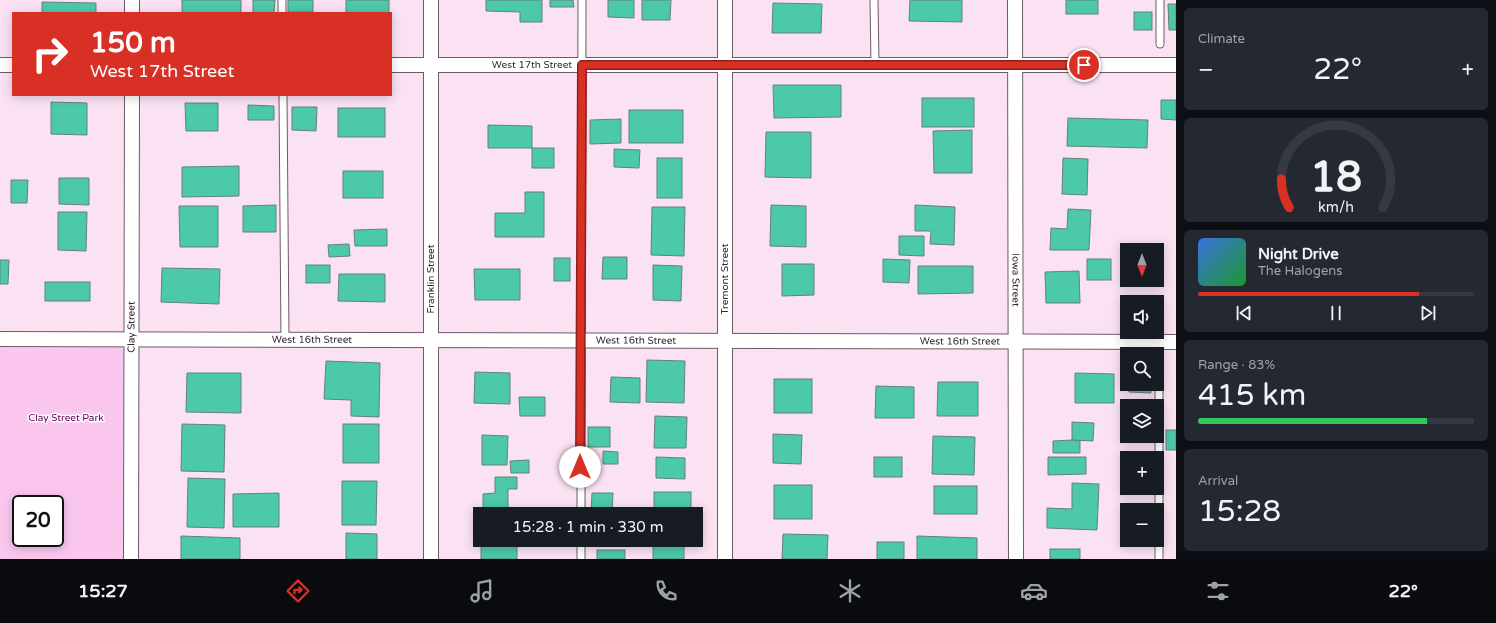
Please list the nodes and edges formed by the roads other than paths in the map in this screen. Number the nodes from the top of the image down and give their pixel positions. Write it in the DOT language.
graph roads {
  1 [pos="132,0"];
  2 [pos="282,0"];
  3 [pos="431,0"];
  4 [pos="582,0"];
  5 [pos="725,0"];
  6 [pos="874,0"];
  7 [pos="1015,0"];
  8 [pos="1160,0"];
  9 [pos="132,12"];
  10 [pos="282,12"];
  11 [pos="1160,44"];
  12 [pos="582,65"];
  13 [pos="725,65"];
  14 [pos="875,65"];
  15 [pos="1015,65"];
  16 [pos="1176,65"];
  17 [pos="0,66"];
  18 [pos="12,66"];
  19 [pos="392,66"];
  20 [pos="431,66"];
  21 [pos="132,96"];
  22 [pos="282,96"];
  23 [pos="0,339"];
  24 [pos="132,339"];
  25 [pos="285,339"];
  26 [pos="431,340"];
  27 [pos="580,340"];
  28 [pos="725,340"];
  29 [pos="1016,341"];
  30 [pos="1159,342"];
  31 [pos="1176,342"];
  32 [pos="580,507"];
  33 [pos="581,547"];
  34 [pos="131,559"];
  35 [pos="431,559"];
  36 [pos="581,559"];
  37 [pos="725,559"];
  38 [pos="1016,559"];
  39 [pos="1159,559"];
  1 -- 9 [label="street"];
  2 -- 10 [label="lane"];
  3 -- 20 [label="street, Franklin Street"];
  4 -- 12 [label="lane"];
  5 -- 13 [label="street, Tremont Street"];
  6 -- 14 [label="lane"];
  7 -- 15 [label="street, Iowa Street"];
  8 -- 11 [label="lane"];
  12 -- 13 [label="street, West 17th Street"];
  12 -- 20 [label="street, West 17th Street"];
  12 -- 27 [label="lane"];
  13 -- 14 [label="street, West 17th Street"];
  13 -- 28 [label="street, Tremont Street"];
  14 -- 15 [label="street, West 17th Street"];
  15 -- 16 [label="street, West 17th Street"];
  15 -- 29 [label="street, Iowa Street"];
  17 -- 18 [label="street"];
  19 -- 20 [label="street, West 17th Street"];
  20 -- 26 [label="street, Franklin Street"];
  21 -- 24 [label="street, Clay Street"];
  22 -- 25 [label="lane"];
  23 -- 24 [label="street, West 16th Street"];
  24 -- 25 [label="street, West 16th Street"];
  24 -- 34 [label="street, Clay Street"];
  25 -- 26 [label="street, West 16th Street"];
  26 -- 27 [label="street, West 16th Street"];
  26 -- 35 [label="street, Franklin Street"];
  27 -- 28 [label="street, West 16th Street"];
  27 -- 32 [label="lane"];
  28 -- 29 [label="street, West 16th Street"];
  28 -- 37 [label="street, Tremont Street"];
  29 -- 30 [label="street, West 16th Street"];
  29 -- 38 [label="street, Iowa Street"];
  30 -- 31 [label="street, West 16th Street"];
  30 -- 39 [label="lane"];
  33 -- 36 [label="lane"];
}
